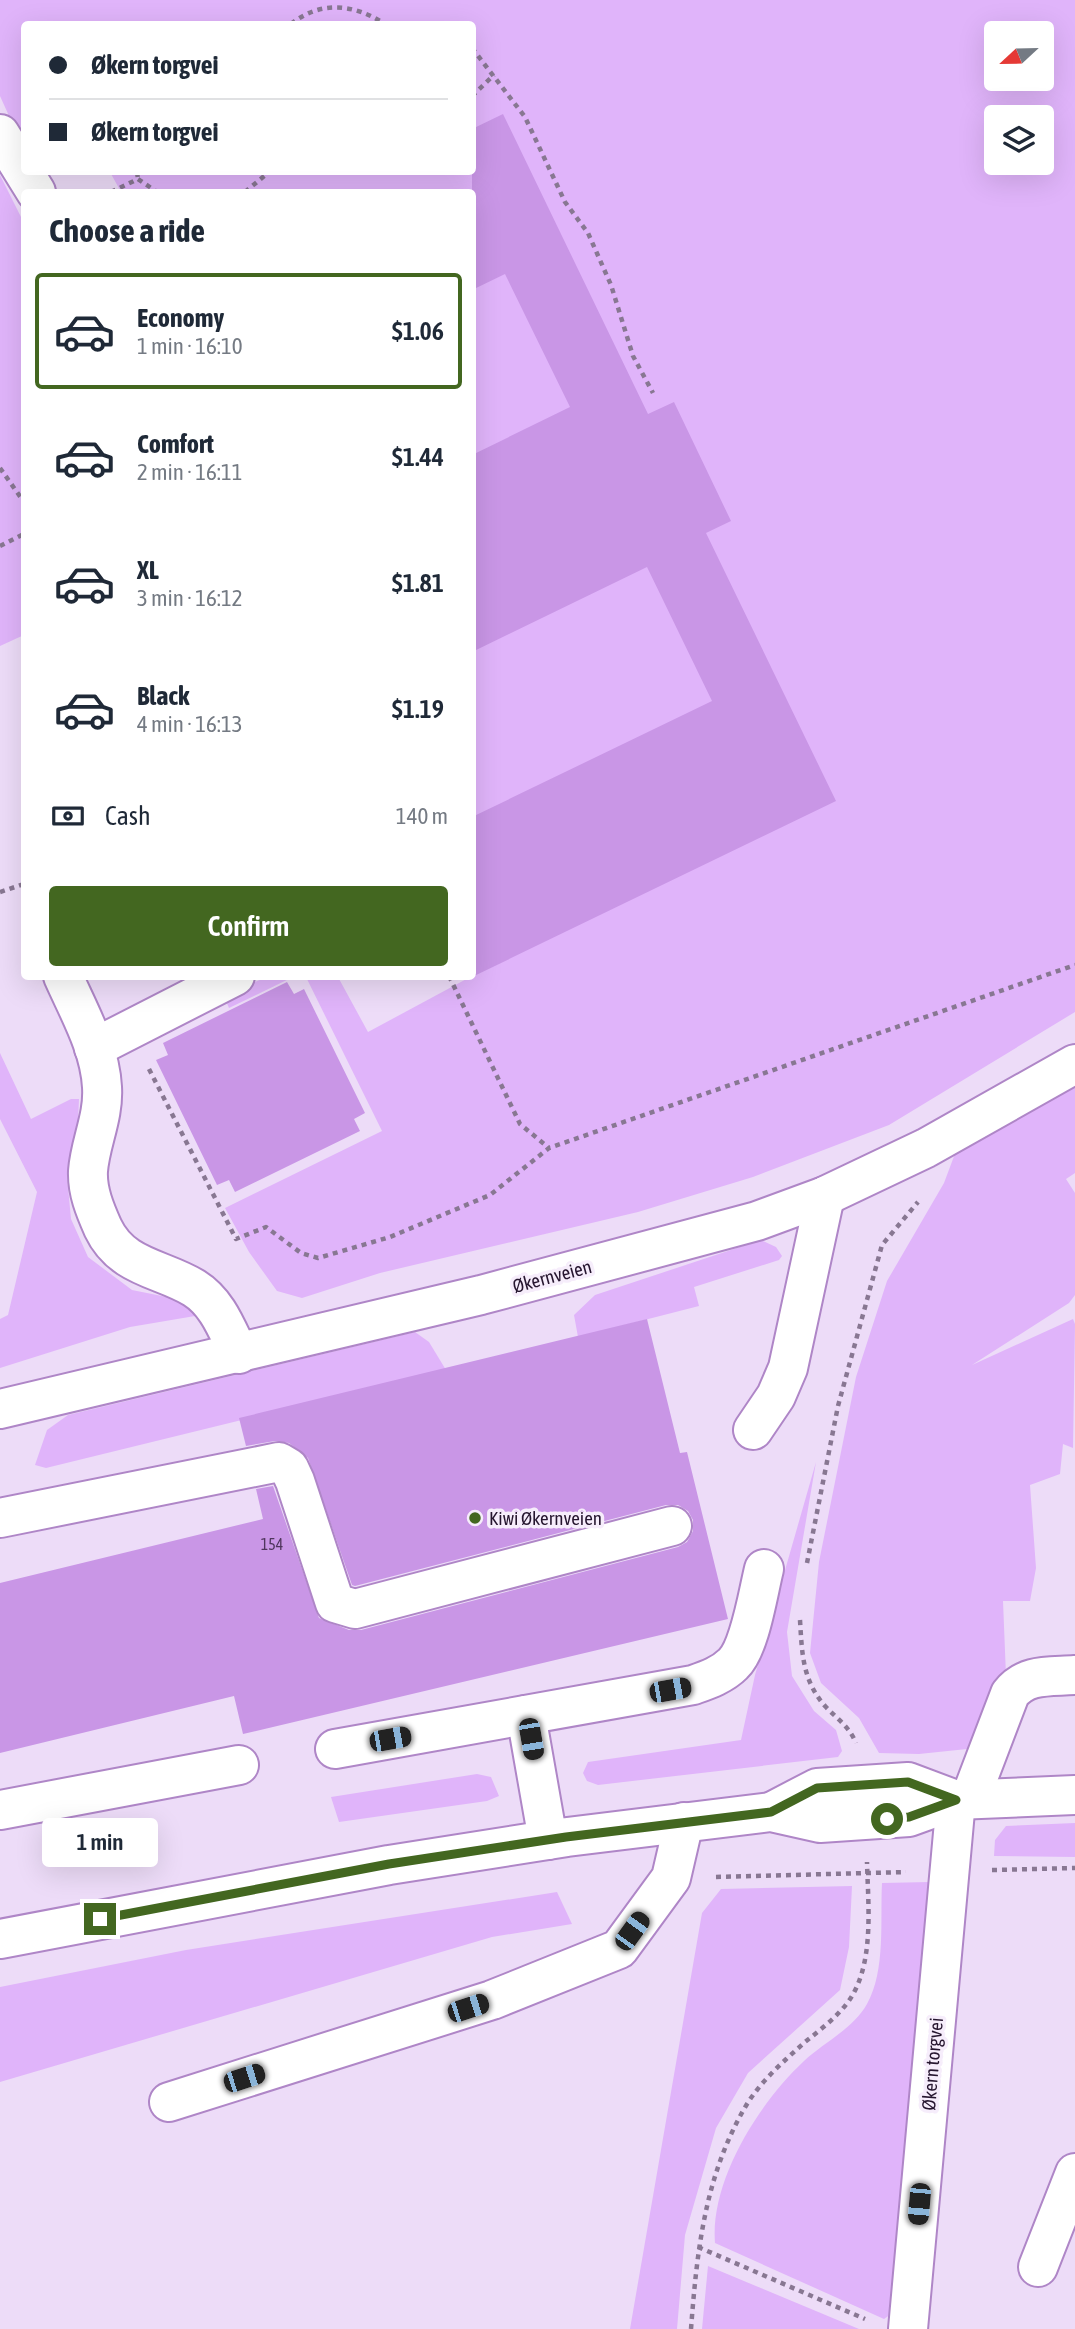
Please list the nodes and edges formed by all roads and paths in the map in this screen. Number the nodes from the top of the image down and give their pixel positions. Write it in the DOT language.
graph roads {
  1 [pos="296,21"];
  2 [pos="380,21"];
  3 [pos="476,53"];
  4 [pos="494,75"];
  5 [pos="476,92"];
  6 [pos="0,134"];
  7 [pos="21,168"];
  8 [pos="137,175"];
  9 [pos="265,175"];
  10 [pos="138,179"];
  11 [pos="117,189"];
  12 [pos="153,189"];
  13 [pos="249,189"];
  14 [pos="653,393"];
  15 [pos="0,468"];
  16 [pos="21,498"];
  17 [pos="21,536"];
  18 [pos="0,546"];
  19 [pos="21,885"];
  20 [pos="0,892"];
  21 [pos="1075,965"];
  22 [pos="65,980"];
  23 [pos="226,980"];
  24 [pos="451,980"];
  25 [pos="130,1031"];
  26 [pos="94,1048"];
  27 [pos="1075,1064"];
  28 [pos="548,1149"];
  29 [pos="926,1149"];
  30 [pos="825,1196"];
  31 [pos="239,1354"];
  32 [pos="0,1409"];
  33 [pos="753,1430"];
  34 [pos="0,1518"];
  35 [pos="672,1527"];
  36 [pos="807,1567"];
  37 [pos="764,1569"];
  38 [pos="799,1607"];
  39 [pos="1075,1675"];
  40 [pos="526,1715"];
  41 [pos="857,1746"];
  42 [pos="335,1749"];
  43 [pos="239,1765"];
  44 [pos="1075,1795"];
  45 [pos="963,1799"];
  46 [pos="0,1810"];
  47 [pos="684,1822"];
  48 [pos="548,1840"];
  49 [pos="867,1860"];
  50 [pos="1075,1868"];
  51 [pos="950,1870"];
  52 [pos="867,1873"];
  53 [pos="671,1878"];
  54 [pos="0,1939"];
  55 [pos="169,2102"];
  56 [pos="1075,2173"];
  57 [pos="698,2247"];
  58 [pos="1038,2267"];
  59 [pos="891,2326"];
  60 [pos="691,2329"];
  1 -- 2 [label="path"];
  3 -- 4 [label="path"];
  4 -- 5 [label="path"];
  4 -- 14 [label="path"];
  6 -- 7 [label="street"];
  8 -- 10 [label="path"];
  9 -- 13 [label="path"];
  10 -- 11 [label="path"];
  10 -- 12 [label="path"];
  15 -- 16 [label="path"];
  17 -- 18 [label="path"];
  19 -- 20 [label="path"];
  21 -- 28 [label="path"];
  22 -- 26 [label="street"];
  23 -- 25 [label="street"];
  24 -- 28 [label="path"];
  25 -- 26 [label="street"];
  25 -- 28 [label="path"];
  26 -- 31 [label="street"];
  27 -- 29 [label="street, Økernveien"];
  29 -- 30 [label="street, Økernveien"];
  29 -- 36 [label="path"];
  30 -- 31 [label="street, Økernveien"];
  30 -- 33 [label="street"];
  31 -- 32 [label="street, Økernveien"];
  34 -- 35 [label="street"];
  37 -- 40 [label="street"];
  38 -- 41 [label="path"];
  39 -- 45 [label="street, Økern torgvei"];
  40 -- 42 [label="street"];
  40 -- 48 [label="street"];
  43 -- 46 [label="street"];
  44 -- 45 [label="street"];
  45 -- 47 [label="street"];
  45 -- 51 [label="street, Økern torgvei"];
  47 -- 48 [label="street"];
  47 -- 53 [label="street"];
  48 -- 54 [label="street"];
  49 -- 52 [label="path"];
  50 -- 51 [label="path"];
  51 -- 52 [label="path"];
  51 -- 59 [label="street, Økern torgvei"];
  52 -- 53 [label="path"];
  52 -- 57 [label="path"];
  53 -- 55 [label="street"];
  56 -- 58 [label="street"];
  57 -- 59 [label="path"];
  57 -- 60 [label="path"];
}
